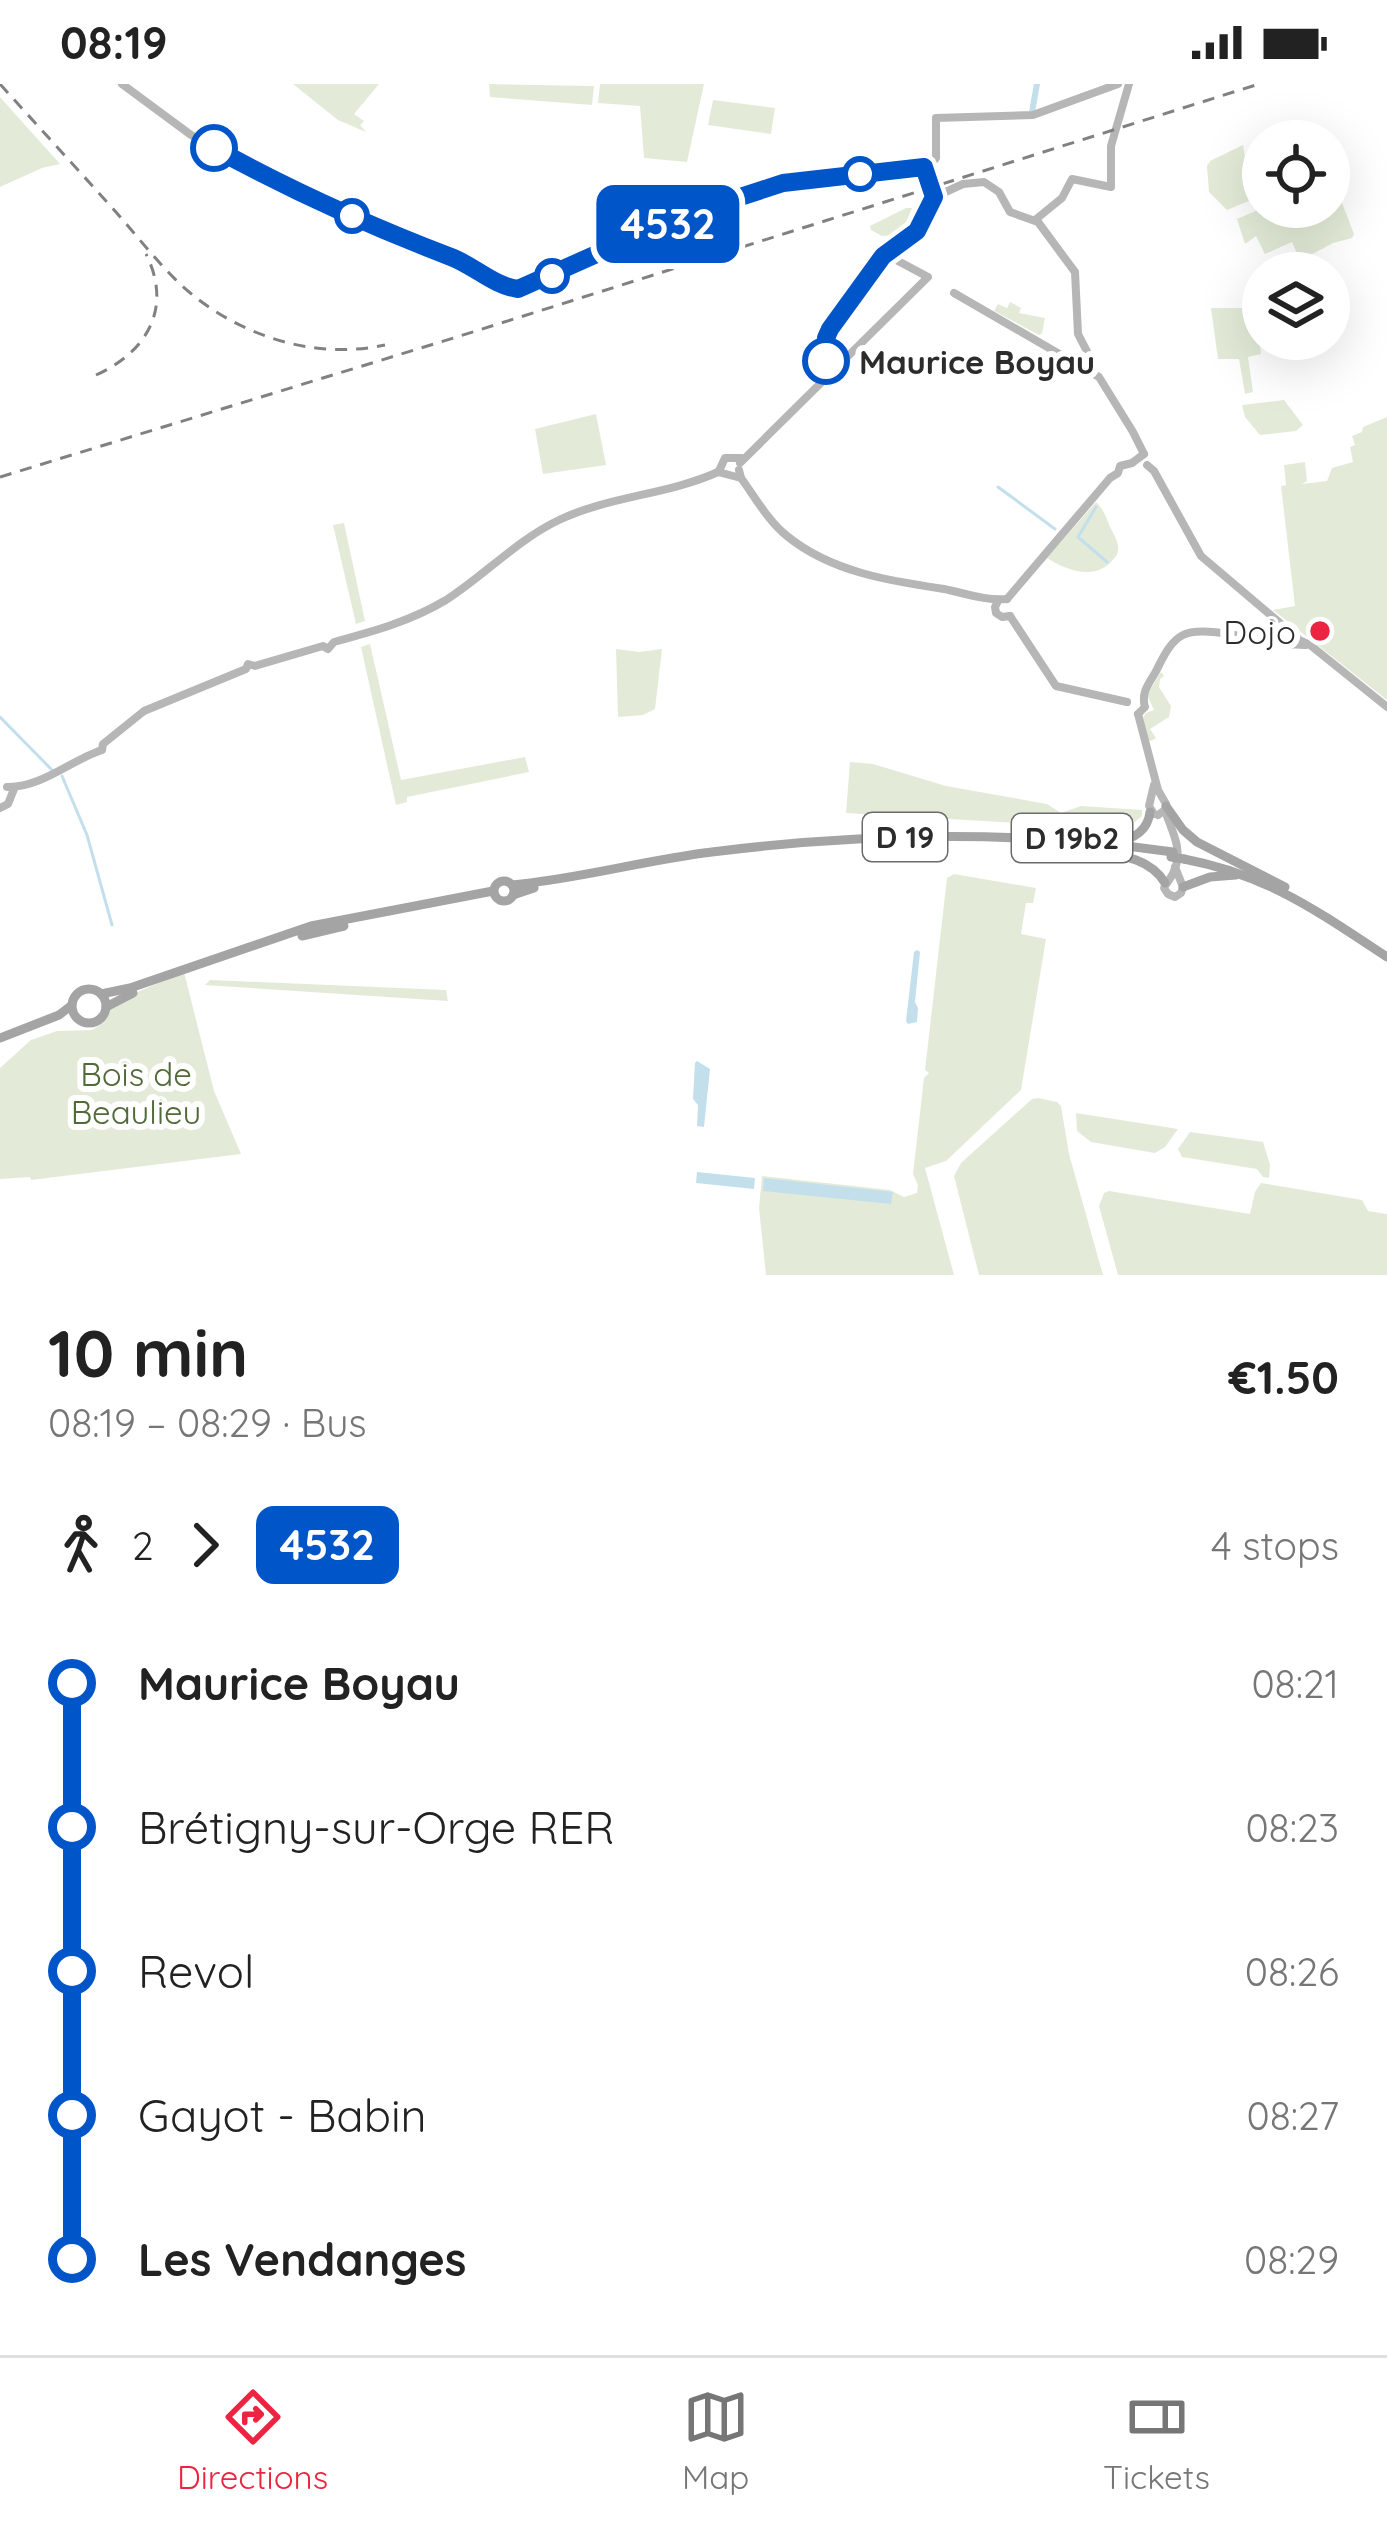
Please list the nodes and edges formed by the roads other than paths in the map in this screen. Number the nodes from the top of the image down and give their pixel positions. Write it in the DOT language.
graph roads {
  1 [pos="122,84"];
  2 [pos="1118,84"];
  3 [pos="1129,84"];
  4 [pos="927,166"];
  5 [pos="939,196"];
  6 [pos="1035,220"];
  7 [pos="885,254"];
  8 [pos="955,293"];
  9 [pos="1089,364"];
  10 [pos="830,374"];
  11 [pos="1145,461"];
  12 [pos="733,468"];
  13 [pos="998,601"];
  14 [pos="1010,616"];
  15 [pos="1286,636"];
  16 [pos="1142,694"];
  17 [pos="1127,702"];
  18 [pos="1387,707"];
  19 [pos="1138,714"];
  20 [pos="8,788"];
  21 [pos="1159,807"];
  22 [pos="0,808"];
  23 [pos="977,837"];
  24 [pos="1065,844"];
  25 [pos="1177,858"];
  26 [pos="1174,882"];
  27 [pos="1268,884"];
  28 [pos="1286,887"];
  29 [pos="512,890"];
  30 [pos="495,894"];
  31 [pos="1387,954"];
  32 [pos="101,994"];
  33 [pos="106,1007"];
  34 [pos="74,1011"];
  35 [pos="0,1040"];
  1 -- 4 [label="main road"];
  2 -- 4 [label="main road"];
  3 -- 6 [label="main road"];
  4 -- 5 [label="main road"];
  5 -- 6 [label="main road"];
  5 -- 7 [label="main road"];
  6 -- 9 [label="main road"];
  7 -- 10 [label="main road"];
  7 -- 10 [label="main road"];
  8 -- 9 [label="main road"];
  9 -- 11 [label="main road"];
  10 -- 12 [label="main road"];
  11 -- 13 [label="main road"];
  11 -- 15 [label="main road"];
  12 -- 13 [label="main road"];
  12 -- 20 [label="main road"];
  13 -- 14 [label="main road"];
  13 -- 14 [label="main road"];
  14 -- 17 [label="main road"];
  15 -- 16 [label="main road"];
  15 -- 18 [label="main road"];
  16 -- 17 [label="main road"];
  16 -- 19 [label="main road"];
  17 -- 19 [label="main road"];
  19 -- 21 [label="main road"];
  20 -- 22 [label="main road"];
  21 -- 23 [label="main road, D 19b2"];
  21 -- 25 [label="main road"];
  21 -- 28 [label="main road"];
  23 -- 25 [label="main road, D 19"];
  23 -- 29 [label="main road, D 19"];
  24 -- 25 [label="main road, D 19"];
  24 -- 26 [label="main road"];
  24 -- 29 [label="main road, D 19"];
  25 -- 26 [label="main road"];
  25 -- 27 [label="main road, D 19"];
  25 -- 28 [label="main road, D 19"];
  26 -- 27 [label="main road"];
  27 -- 31 [label="main road, D 19"];
  28 -- 31 [label="main road, D 19"];
  29 -- 30 [label="main road"];
  30 -- 32 [label="main road"];
  30 -- 33 [label="main road"];
  32 -- 33 [label="main road"];
  32 -- 34 [label="main road"];
  33 -- 34 [label="main road"];
  34 -- 35 [label="main road"];
}
